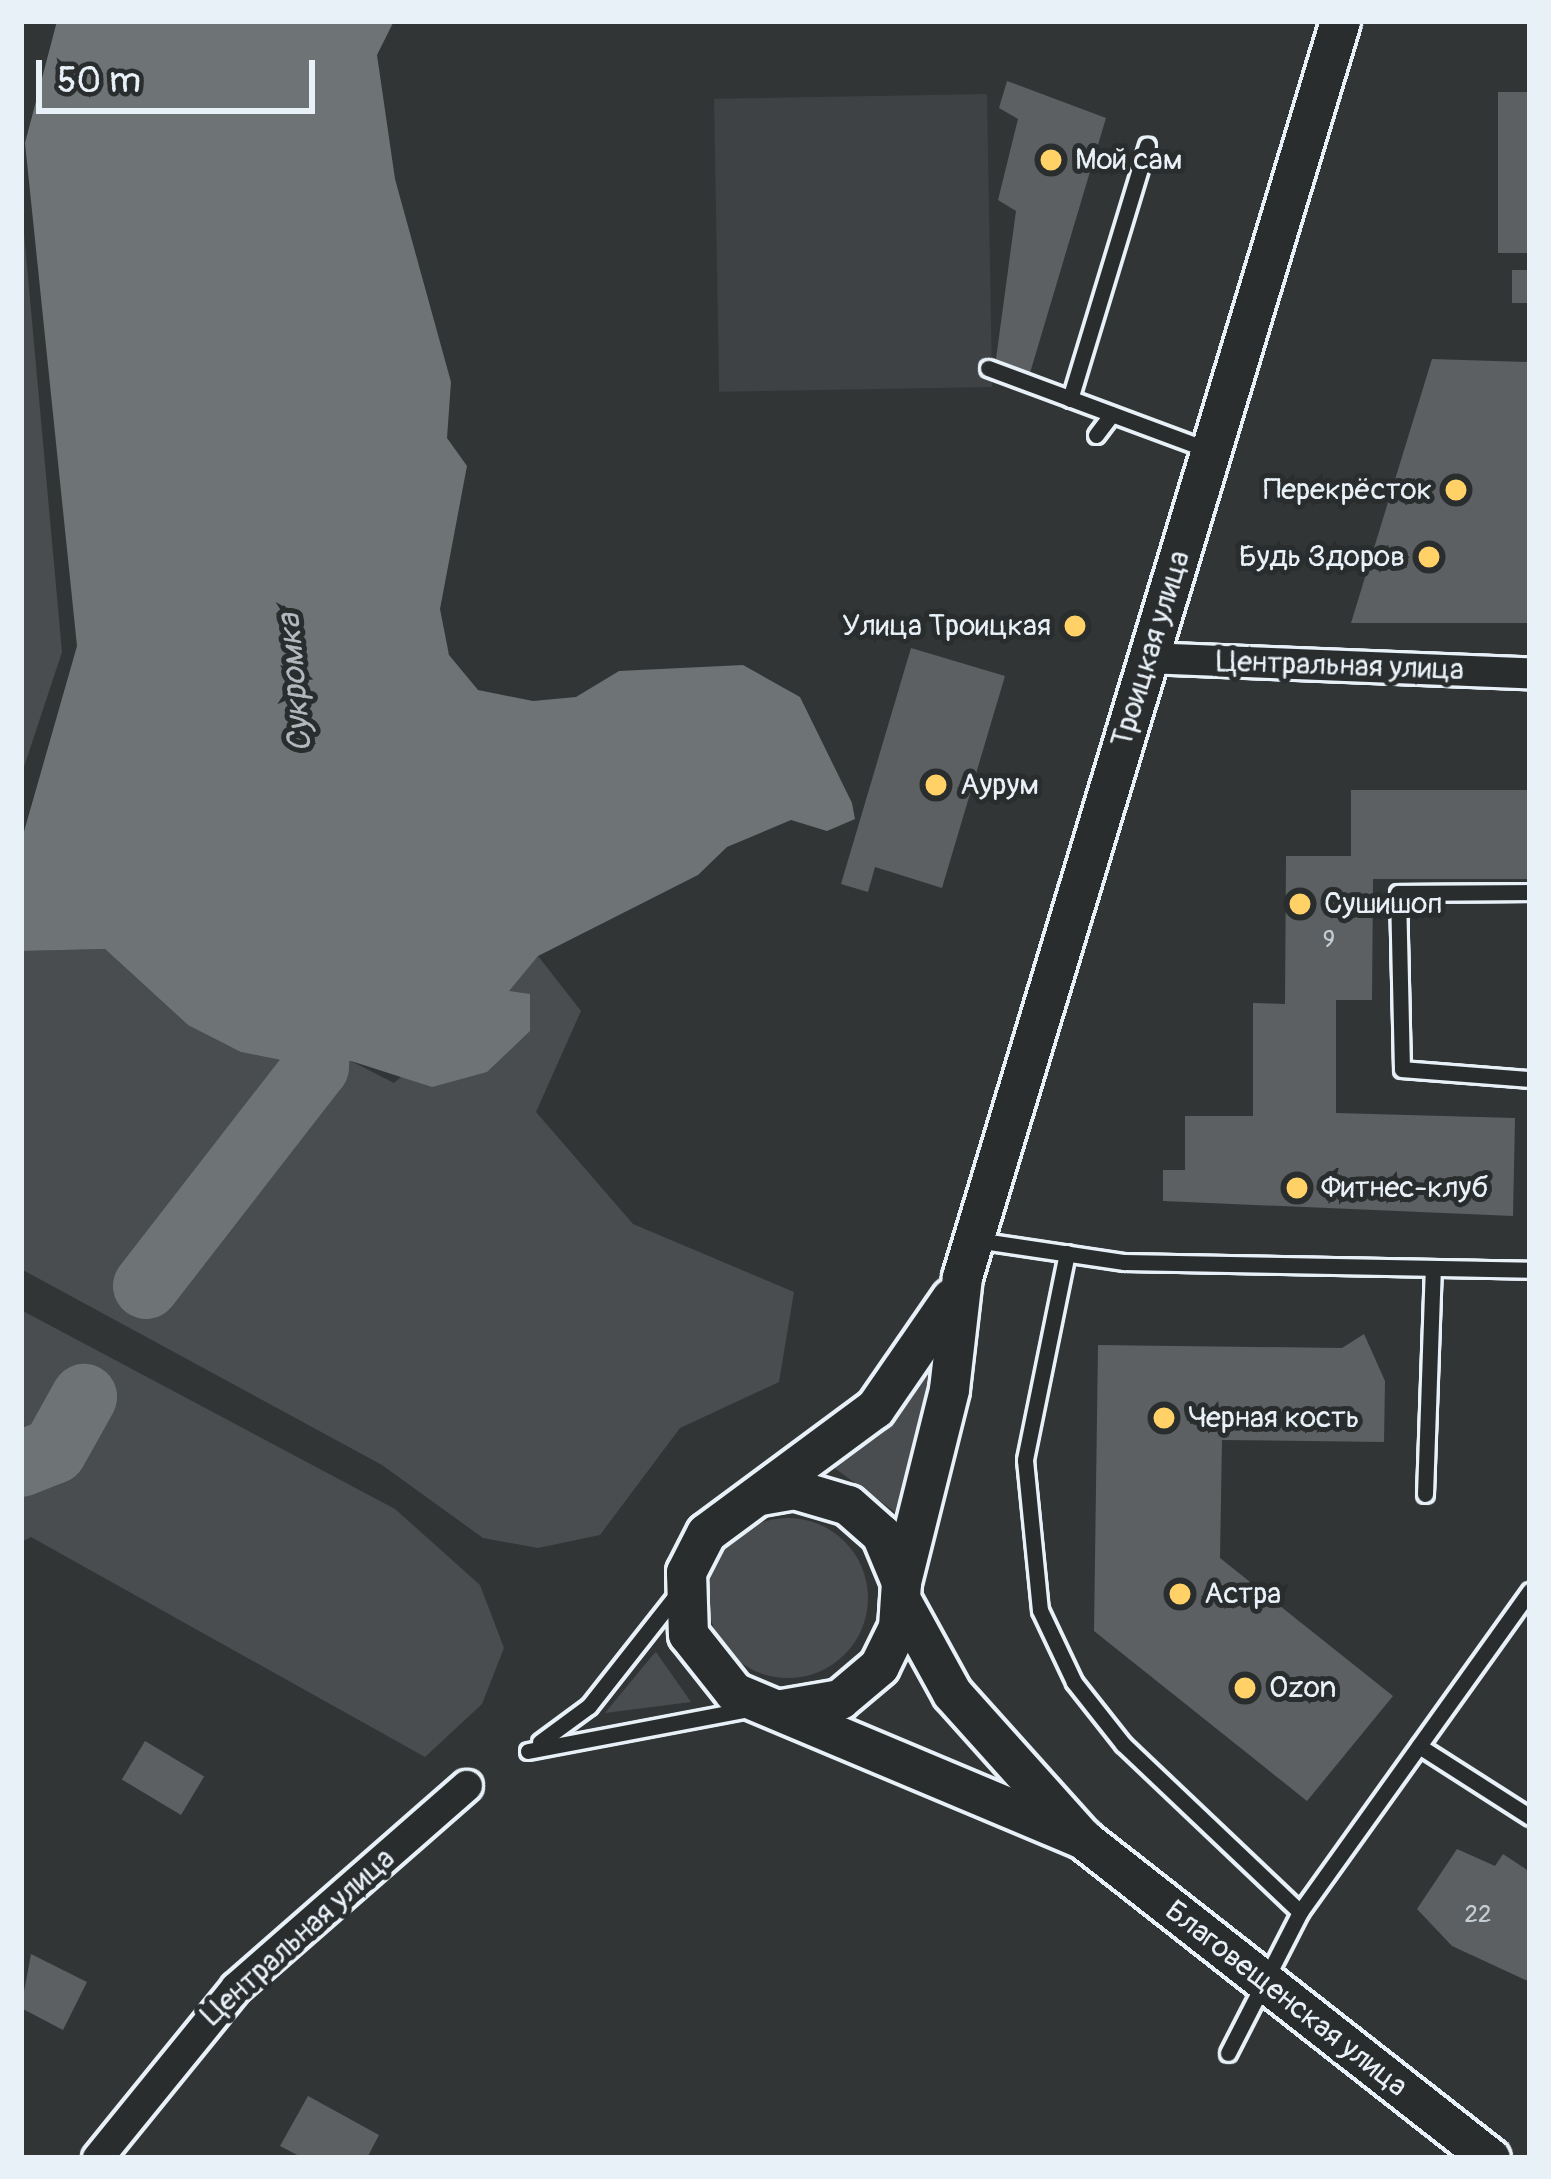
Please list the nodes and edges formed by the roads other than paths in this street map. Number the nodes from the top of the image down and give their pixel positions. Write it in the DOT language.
graph roads {
  1 [pos="1340,21"];
  2 [pos="1147,145"];
  3 [pos="988,368"];
  4 [pos="1070,399"];
  5 [pos="1112,413"];
  6 [pos="1096,435"];
  7 [pos="1211,451"];
  8 [pos="1149,658"];
  9 [pos="1530,673"];
  10 [pos="1530,892"];
  11 [pos="1530,1078"];
  12 [pos="1067,1253"];
  13 [pos="968,1258"];
  14 [pos="1432,1269"];
  15 [pos="1530,1270"];
  16 [pos="1424,1494"];
  17 [pos="760,1495"];
  18 [pos="686,1573"];
  19 [pos="1530,1591"];
  20 [pos="902,1593"];
  21 [pos="778,1708"];
  22 [pos="1419,1746"];
  23 [pos="467,1786"];
  24 [pos="1530,1817"];
  25 [pos="1083,1839"];
  26 [pos="1300,1912"];
  27 [pos="1267,1984"];
  28 [pos="1228,2054"];
  29 [pos="98,2158"];
  30 [pos="1490,2158"];
  1 -- 7 [label="street, Троицкая улица"];
  2 -- 4 [label="lane"];
  3 -- 4 [label="lane"];
  4 -- 5 [label="lane"];
  5 -- 6 [label="lane"];
  5 -- 7 [label="lane"];
  7 -- 8 [label="street, Троицкая улица"];
  8 -- 9 [label="street, Центральная улица"];
  8 -- 13 [label="street, Троицкая улица"];
  10 -- 11 [label="lane"];
  12 -- 13 [label="lane"];
  12 -- 14 [label="lane"];
  12 -- 26 [label="lane"];
  13 -- 17 [label="street"];
  13 -- 20 [label="street"];
  14 -- 15 [label="lane"];
  14 -- 16 [label="lane"];
  17 -- 18 [label="street"];
  17 -- 20 [label="street"];
  18 -- 21 [label="street"];
  18 -- 21 [label="lane"];
  19 -- 22 [label="lane"];
  20 -- 21 [label="street"];
  20 -- 25 [label="street"];
  21 -- 25 [label="street"];
  22 -- 24 [label="lane"];
  22 -- 26 [label="lane"];
  23 -- 29 [label="street, Центральная улица"];
  25 -- 27 [label="street, Благовещенская улица"];
  26 -- 27 [label="lane"];
  27 -- 28 [label="lane"];
  27 -- 30 [label="street, Благовещенская улица"];
}
